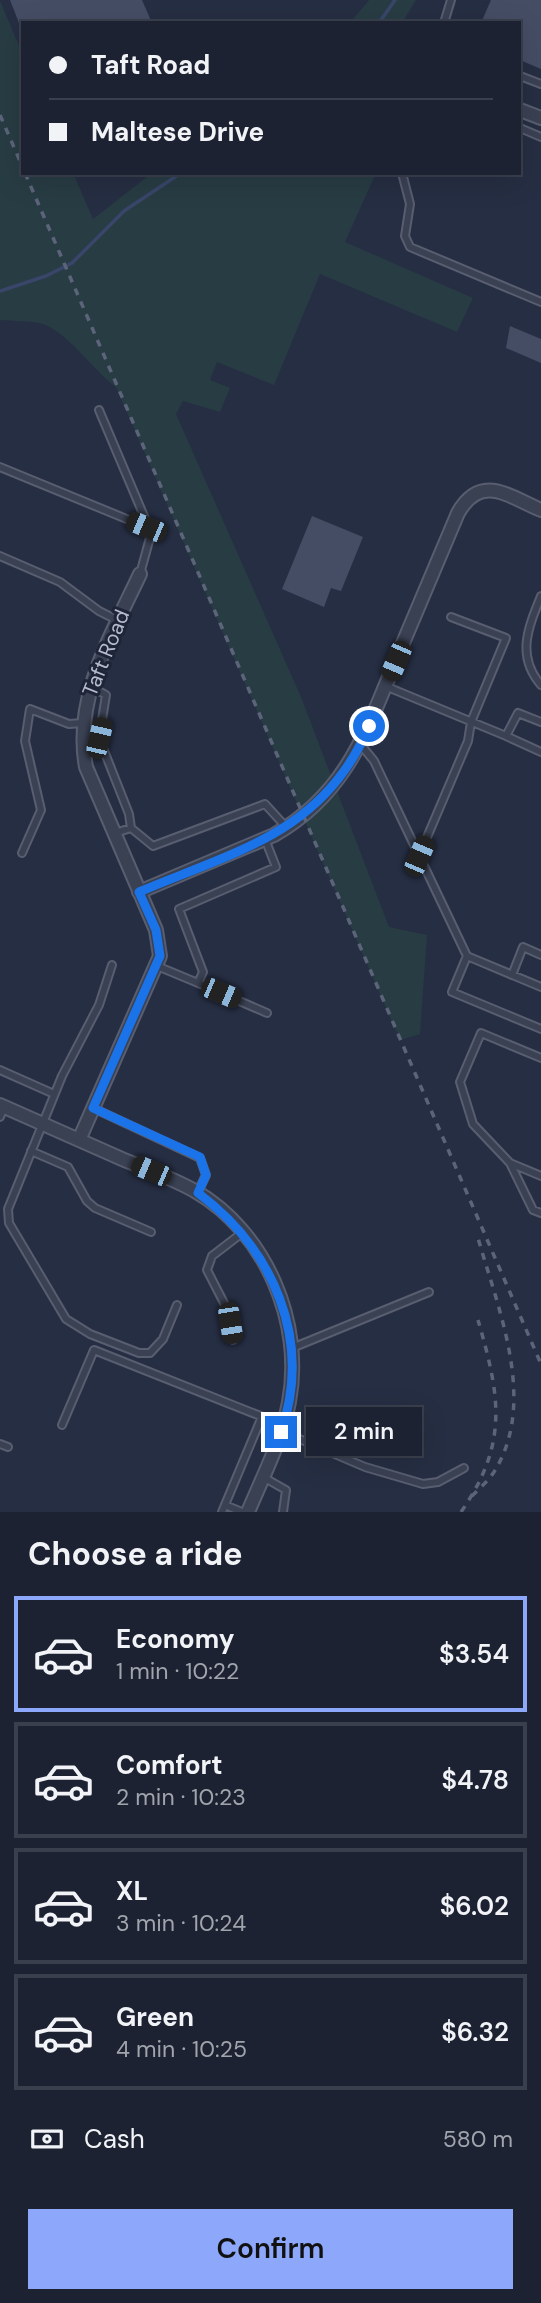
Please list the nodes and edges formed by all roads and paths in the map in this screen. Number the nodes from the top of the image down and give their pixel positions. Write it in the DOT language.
graph roads {
  1 [pos="451,0"];
  2 [pos="445,21"];
  3 [pos="521,76"];
  4 [pos="541,84"];
  5 [pos="521,110"];
  6 [pos="541,118"];
  7 [pos="521,128"];
  8 [pos="541,137"];
  9 [pos="403,175"];
  10 [pos="541,302"];
  11 [pos="99,410"];
  12 [pos="0,467"];
  13 [pos="541,510"];
  14 [pos="149,530"];
  15 [pos="0,556"];
  16 [pos="140,574"];
  17 [pos="541,596"];
  18 [pos="451,617"];
  19 [pos="118,621"];
  20 [pos="541,685"];
  21 [pos="92,687"];
  22 [pos="385,687"];
  23 [pos="471,722"];
  24 [pos="541,722"];
  25 [pos="83,723"];
  26 [pos="506,736"];
  27 [pos="82,737"];
  28 [pos="99,738"];
  29 [pos="361,745"];
  30 [pos="541,752"];
  31 [pos="131,828"];
  32 [pos="286,828"];
  33 [pos="114,834"];
  34 [pos="265,839"];
  35 [pos="22,853"];
  36 [pos="419,856"];
  37 [pos="139,892"];
  38 [pos="541,955"];
  39 [pos="467,956"];
  40 [pos="112,965"];
  41 [pos="156,966"];
  42 [pos="512,975"];
  43 [pos="198,983"];
  44 [pos="541,987"];
  45 [pos="267,1013"];
  46 [pos="541,1029"];
  47 [pos="541,1058"];
  48 [pos="0,1070"];
  49 [pos="54,1094"];
  50 [pos="93,1108"];
  51 [pos="1,1110"];
  52 [pos="42,1124"];
  53 [pos="79,1140"];
  54 [pos="31,1151"];
  55 [pos="510,1163"];
  56 [pos="541,1176"];
  57 [pos="198,1193"];
  58 [pos="541,1213"];
  59 [pos="151,1232"];
  60 [pos="242,1233"];
  61 [pos="429,1292"];
  62 [pos="177,1305"];
  63 [pos="233,1340"];
  64 [pos="292,1348"];
  65 [pos="261,1419"];
  66 [pos="62,1425"];
  67 [pos="282,1428"];
  68 [pos="0,1444"];
  69 [pos="8,1447"];
  70 [pos="464,1468"];
  71 [pos="263,1477"];
  72 [pos="224,1508"];
  73 [pos="242,1512"];
  74 [pos="248,1512"];
  75 [pos="284,1512"];
  1 -- 2 [label="lane"];
  3 -- 4 [label="lane"];
  5 -- 6 [label="street"];
  7 -- 8 [label="lane"];
  9 -- 10 [label="lane"];
  11 -- 14 [label="lane"];
  12 -- 14 [label="lane"];
  13 -- 22 [label="street"];
  14 -- 16 [label="lane"];
  15 -- 19 [label="lane"];
  16 -- 19 [label="street, Taft Road"];
  17 -- 20 [label="lane"];
  18 -- 23 [label="lane"];
  19 -- 21 [label="street, Taft Road"];
  21 -- 25 [label="street, Taft Road"];
  21 -- 28 [label="lane"];
  22 -- 23 [label="lane"];
  22 -- 29 [label="street"];
  23 -- 26 [label="lane"];
  23 -- 36 [label="lane"];
  24 -- 26 [label="lane"];
  25 -- 27 [label="street, Taft Road"];
  25 -- 35 [label="lane"];
  26 -- 30 [label="lane"];
  27 -- 28 [label="lane"];
  27 -- 33 [label="street, Taft Road"];
  28 -- 31 [label="lane"];
  29 -- 32 [label="street"];
  29 -- 36 [label="lane"];
  31 -- 32 [label="lane"];
  31 -- 33 [label="lane"];
  32 -- 34 [label="street"];
  33 -- 37 [label="street, Taft Road"];
  34 -- 37 [label="street"];
  34 -- 43 [label="lane"];
  36 -- 39 [label="lane"];
  37 -- 41 [label="street, Taft Road"];
  38 -- 42 [label="lane"];
  39 -- 42 [label="lane"];
  39 -- 46 [label="lane"];
  40 -- 49 [label="lane"];
  41 -- 43 [label="lane"];
  41 -- 50 [label="street, Taft Road"];
  42 -- 44 [label="lane"];
  43 -- 45 [label="lane"];
  47 -- 55 [label="lane"];
  48 -- 49 [label="lane"];
  49 -- 52 [label="lane"];
  50 -- 53 [label="street, Taft Road"];
  50 -- 57 [label="lane"];
  51 -- 52 [label="street"];
  52 -- 53 [label="street"];
  52 -- 54 [label="lane"];
  53 -- 57 [label="street"];
  54 -- 59 [label="lane"];
  54 -- 62 [label="lane"];
  55 -- 56 [label="lane"];
  55 -- 58 [label="lane"];
  57 -- 60 [label="street"];
  60 -- 63 [label="lane"];
  60 -- 64 [label="street"];
  61 -- 64 [label="lane"];
  64 -- 67 [label="street"];
  65 -- 66 [label="lane"];
  65 -- 67 [label="lane"];
  65 -- 72 [label="lane"];
  67 -- 70 [label="lane"];
  67 -- 71 [label="street"];
  68 -- 69 [label="lane"];
  71 -- 74 [label="street"];
  71 -- 75 [label="lane"];
  72 -- 73 [label="lane"];
}
